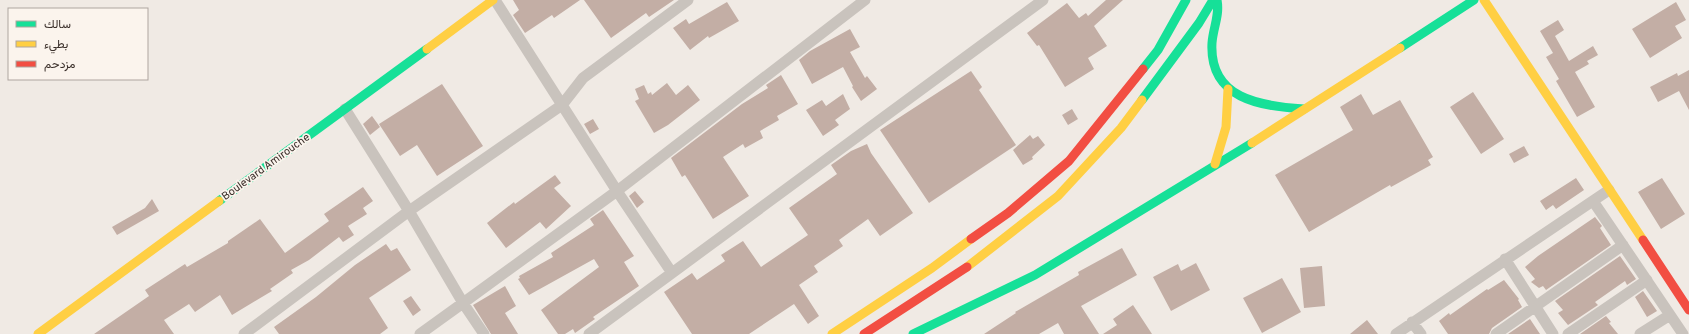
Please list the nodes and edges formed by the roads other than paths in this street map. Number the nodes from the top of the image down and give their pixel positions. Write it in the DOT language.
graph roads {
  1 [pos="494,0"];
  2 [pos="688,0"];
  3 [pos="865,0"];
  4 [pos="1043,0"];
  5 [pos="1186,0"];
  6 [pos="1213,0"];
  7 [pos="1217,0"];
  8 [pos="1474,0"];
  9 [pos="1484,0"];
  10 [pos="1228,88"];
  11 [pos="562,105"];
  12 [pos="344,109"];
  13 [pos="1304,109"];
  14 [pos="1215,164"];
  15 [pos="1609,190"];
  16 [pos="617,191"];
  17 [pos="1593,201"];
  18 [pos="409,211"];
  19 [pos="1623,245"];
  20 [pos="1505,259"];
  21 [pos="672,272"];
  22 [pos="1647,280"];
  23 [pos="463,303"];
  24 [pos="1535,306"];
  25 [pos="1689,310"];
  26 [pos="1670,315"];
  27 [pos="1412,322"];
  28 [pos="38,334"];
  29 [pos="244,334"];
  30 [pos="420,334"];
  31 [pos="484,334"];
  32 [pos="589,334"];
  33 [pos="832,334"];
  34 [pos="864,334"];
  35 [pos="913,334"];
  36 [pos="1396,334"];
  37 [pos="1421,334"];
  38 [pos="1496,334"];
  39 [pos="1553,334"];
  40 [pos="1568,334"];
  41 [pos="1640,334"];
  42 [pos="1683,334"];
  1 -- 11 [label="street"];
  1 -- 12 [label="main road, Boulevard Amirouche"];
  2 -- 11 [label="street"];
  3 -- 16 [label="street"];
  4 -- 21 [label="street"];
  5 -- 33 [label="main road"];
  6 -- 34 [label="main road"];
  7 -- 10 [label="main road"];
  8 -- 13 [label="main road"];
  9 -- 15 [label="main road"];
  10 -- 13 [label="main road"];
  10 -- 14 [label="main road"];
  11 -- 16 [label="street"];
  11 -- 18 [label="street"];
  12 -- 18 [label="street"];
  12 -- 28 [label="main road, Boulevard Amirouche"];
  13 -- 14 [label="main road"];
  14 -- 35 [label="main road"];
  15 -- 17 [label="street"];
  15 -- 25 [label="main road"];
  16 -- 21 [label="street"];
  16 -- 23 [label="street"];
  17 -- 19 [label="street"];
  17 -- 20 [label="street"];
  18 -- 23 [label="street"];
  18 -- 29 [label="street"];
  19 -- 22 [label="street"];
  19 -- 24 [label="street"];
  20 -- 24 [label="street"];
  20 -- 27 [label="street"];
  21 -- 32 [label="street"];
  22 -- 26 [label="street"];
  22 -- 40 [label="street"];
  23 -- 30 [label="street"];
  23 -- 31 [label="street"];
  24 -- 38 [label="street"];
  24 -- 39 [label="street"];
  26 -- 41 [label="street"];
  26 -- 42 [label="street"];
  27 -- 36 [label="street"];
  27 -- 37 [label="street"];
}
